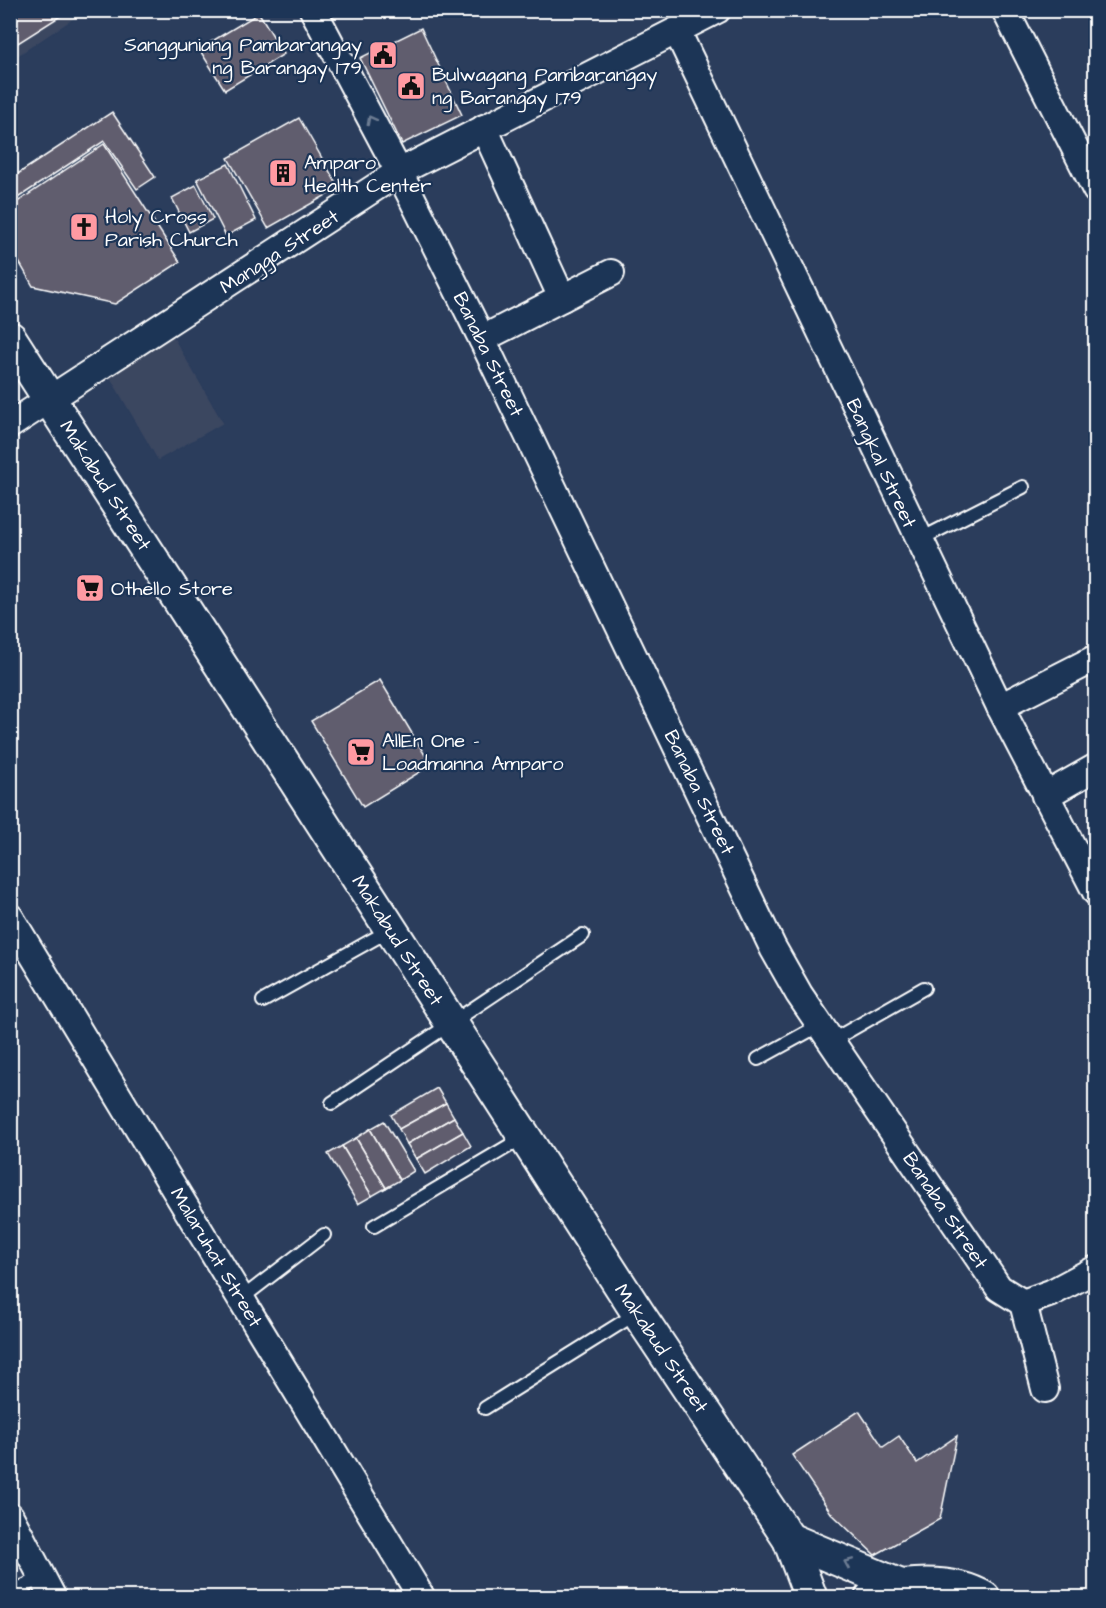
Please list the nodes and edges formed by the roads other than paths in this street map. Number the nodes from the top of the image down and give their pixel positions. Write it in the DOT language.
graph roads {
  1 [pos="313,10"];
  2 [pos="717,10"];
  3 [pos="1005,10"];
  4 [pos="677,31"];
  5 [pos="484,128"];
  6 [pos="399,172"];
  7 [pos="1095,190"];
  8 [pos="611,273"];
  9 [pos="562,298"];
  10 [pos="10,338"];
  11 [pos="482,339"];
  12 [pos="51,399"];
  13 [pos="10,425"];
  14 [pos="1023,487"];
  15 [pos="919,540"];
  16 [pos="1095,658"];
  17 [pos="1000,707"];
  18 [pos="1095,767"];
  19 [pos="1045,796"];
  20 [pos="1095,892"];
  21 [pos="10,917"];
  22 [pos="391,929"];
  23 [pos="583,935"];
  24 [pos="924,988"];
  25 [pos="263,1000"];
  26 [pos="452,1024"];
  27 [pos="826,1033"];
  28 [pos="758,1059"];
  29 [pos="332,1103"];
  30 [pos="525,1137"];
  31 [pos="374,1226"];
  32 [pos="324,1235"];
  33 [pos="1095,1269"];
  34 [pos="242,1298"];
  35 [pos="1023,1303"];
  36 [pos="638,1313"];
  37 [pos="1045,1389"];
  38 [pos="485,1408"];
  39 [pos="10,1516"];
  40 [pos="789,1539"];
  41 [pos="902,1586"];
  42 [pos="48,1587"];
  43 [pos="10,1593"];
  44 [pos="422,1598"];
  45 [pos="811,1598"];
  46 [pos="871,1598"];
  47 [pos="984,1598"];
  6 -- 1 [label="street, Banaba Street, one-way"];
  2 -- 4 [label="street, Mangga Street"];
  3 -- 7 [label="street"];
  4 -- 5 [label="street, Mangga Street"];
  4 -- 15 [label="street, Bangkal Street"];
  5 -- 6 [label="street, Mangga Street"];
  5 -- 9 [label="street"];
  6 -- 11 [label="street, Banaba Street"];
  6 -- 12 [label="street, Mangga Street"];
  8 -- 9 [label="street"];
  9 -- 11 [label="street"];
  10 -- 12 [label="street, Makabud Street"];
  11 -- 27 [label="street, Banaba Street"];
  12 -- 13 [label="street, Mangga Street"];
  12 -- 22 [label="street, Makabud Street"];
  14 -- 15 [label="lane"];
  15 -- 17 [label="street, Bangkal Street"];
  16 -- 17 [label="street"];
  17 -- 19 [label="street, Bangkal Street"];
  18 -- 19 [label="street"];
  19 -- 20 [label="street, Bangkal Street"];
  21 -- 34 [label="street, Malaruhat Street"];
  22 -- 25 [label="lane"];
  22 -- 26 [label="street, Makabud Street"];
  23 -- 26 [label="lane"];
  24 -- 27 [label="lane"];
  26 -- 29 [label="lane"];
  26 -- 30 [label="street, Makabud Street"];
  27 -- 28 [label="lane"];
  27 -- 35 [label="street, Banaba Street"];
  30 -- 31 [label="lane"];
  30 -- 36 [label="street, Makabud Street"];
  32 -- 34 [label="lane"];
  33 -- 35 [label="street"];
  34 -- 44 [label="street, Malaruhat Street"];
  35 -- 37 [label="street"];
  36 -- 38 [label="lane"];
  36 -- 40 [label="street, Makabud Street"];
  39 -- 42 [label="street"];
  41 -- 40 [label="street, one-way"];
  40 -- 45 [label="street, Makabud Street"];
  41 -- 46 [label="street"];
  41 -- 47 [label="street"];
  42 -- 43 [label="lane"];
}
